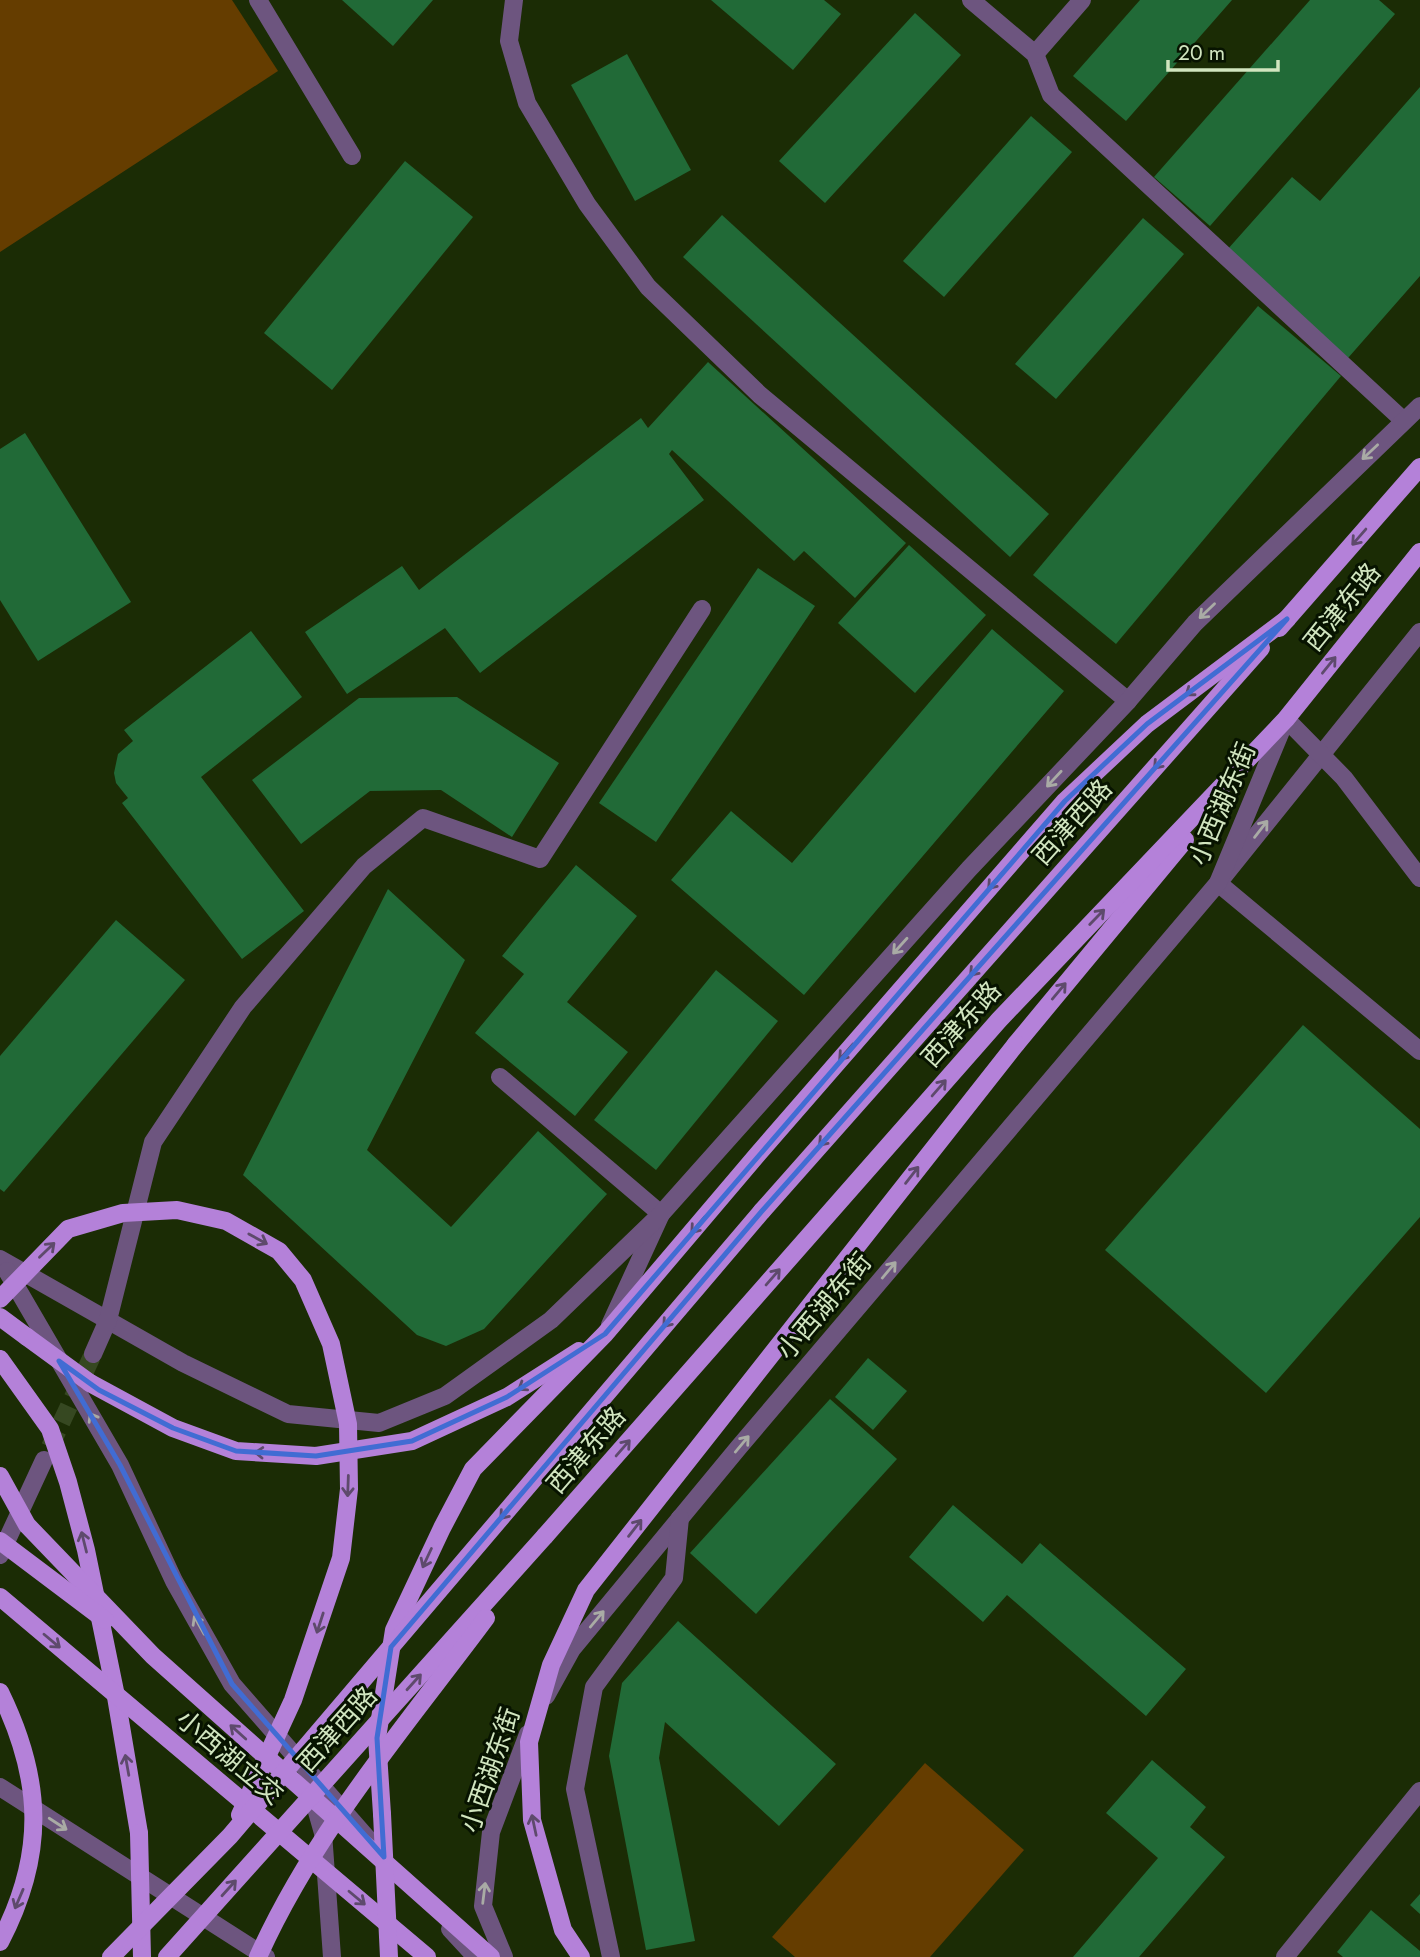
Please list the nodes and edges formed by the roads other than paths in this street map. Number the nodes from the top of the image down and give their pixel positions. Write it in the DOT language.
graph roads {
  1 [pos="258,0"];
  2 [pos="514,0"];
  3 [pos="971,0"];
  4 [pos="1082,0"];
  5 [pos="1035,54"];
  6 [pos="352,156"];
  7 [pos="1420,405"];
  8 [pos="1404,421"];
  9 [pos="1420,467"];
  10 [pos="1420,552"];
  11 [pos="702,610"];
  12 [pos="1287,619"];
  13 [pos="1420,632"];
  14 [pos="1128,701"];
  15 [pos="1286,719"];
  16 [pos="1320,754"];
  17 [pos="1420,878"];
  18 [pos="1219,883"];
  19 [pos="1420,1051"];
  20 [pos="500,1077"];
  21 [pos="662,1214"];
  22 [pos="0,1259"];
  23 [pos="0,1299"];
  24 [pos="0,1317"];
  25 [pos="108,1320"];
  26 [pos="605,1334"];
  27 [pos="93,1354"];
  28 [pos="0,1359"];
  29 [pos="44,1460"];
  30 [pos="0,1476"];
  31 [pos="680,1518"];
  32 [pos="545,1536"];
  33 [pos="0,1541"];
  34 [pos="0,1555"];
  35 [pos="0,1597"];
  36 [pos="153,1656"];
  37 [pos="0,1692"];
  38 [pos="305,1770"];
  39 [pos="0,1787"];
  40 [pos="1420,1791"];
  41 [pos="230,1836"];
  42 [pos="0,1942"];
  43 [pos="111,1957"];
  44 [pos="142,1957"];
  45 [pos="167,1957"];
  46 [pos="258,1957"];
  47 [pos="266,1957"];
  48 [pos="332,1957"];
  49 [pos="390,1957"];
  50 [pos="426,1957"];
  51 [pos="475,1957"];
  52 [pos="491,1957"];
  53 [pos="504,1957"];
  54 [pos="581,1957"];
  55 [pos="611,1957"];
  56 [pos="1285,1957"];
  1 -- 6 [label="street"];
  2 -- 14 [label="street"];
  3 -- 5 [label="street"];
  4 -- 5 [label="street"];
  5 -- 8 [label="street"];
  7 -- 8 [label="street"];
  8 -- 14 [label="street, one-way"];
  9 -- 12 [label="main road, 西津西路, one-way"];
  15 -- 10 [label="main road, 西津东路, one-way"];
  11 -- 25 [label="street"];
  12 -- 26 [label="main road, one-way"];
  12 -- 41 [label="main road, 西津西路, one-way, bridge"];
  13 -- 16 [label="street"];
  14 -- 21 [label="street, one-way"];
  15 -- 16 [label="street"];
  15 -- 18 [label="street, 小西湖东街"];
  32 -- 15 [label="main road, 西津东路, one-way"];
  54 -- 15 [label="main road, one-way, bridge"];
  16 -- 17 [label="street"];
  18 -- 16 [label="street, one-way"];
  18 -- 19 [label="street"];
  31 -- 18 [label="street, 小西湖东街, one-way"];
  20 -- 21 [label="street"];
  21 -- 25 [label="street"];
  21 -- 26 [label="street"];
  22 -- 25 [label="street"];
  38 -- 22 [label="street, one-way"];
  23 -- 41 [label="main road, one-way, bridge"];
  26 -- 24 [label="main road, one-way, bridge"];
  25 -- 27 [label="street"];
  26 -- 49 [label="main road, one-way, bridge"];
  44 -- 28 [label="main road, one-way, bridge"];
  29 -- 34 [label="street"];
  30 -- 36 [label="main road, bridge"];
  53 -- 31 [label="street, 小西湖东街, one-way"];
  31 -- 55 [label="street"];
  45 -- 32 [label="main road, 西津西路, one-way, bridge"];
  32 -- 46 [label="main road, bridge"];
  33 -- 36 [label="main road, bridge"];
  35 -- 50 [label="main road, 小西湖立交, one-way, bridge"];
  52 -- 36 [label="main road, 小西湖立交, one-way, bridge"];
  37 -- 42 [label="main road, one-way, bridge"];
  38 -- 48 [label="street"];
  38 -- 51 [label="street"];
  39 -- 47 [label="street, one-way"];
  40 -- 56 [label="street"];
  41 -- 43 [label="main road, 西津西路, bridge"];
}
